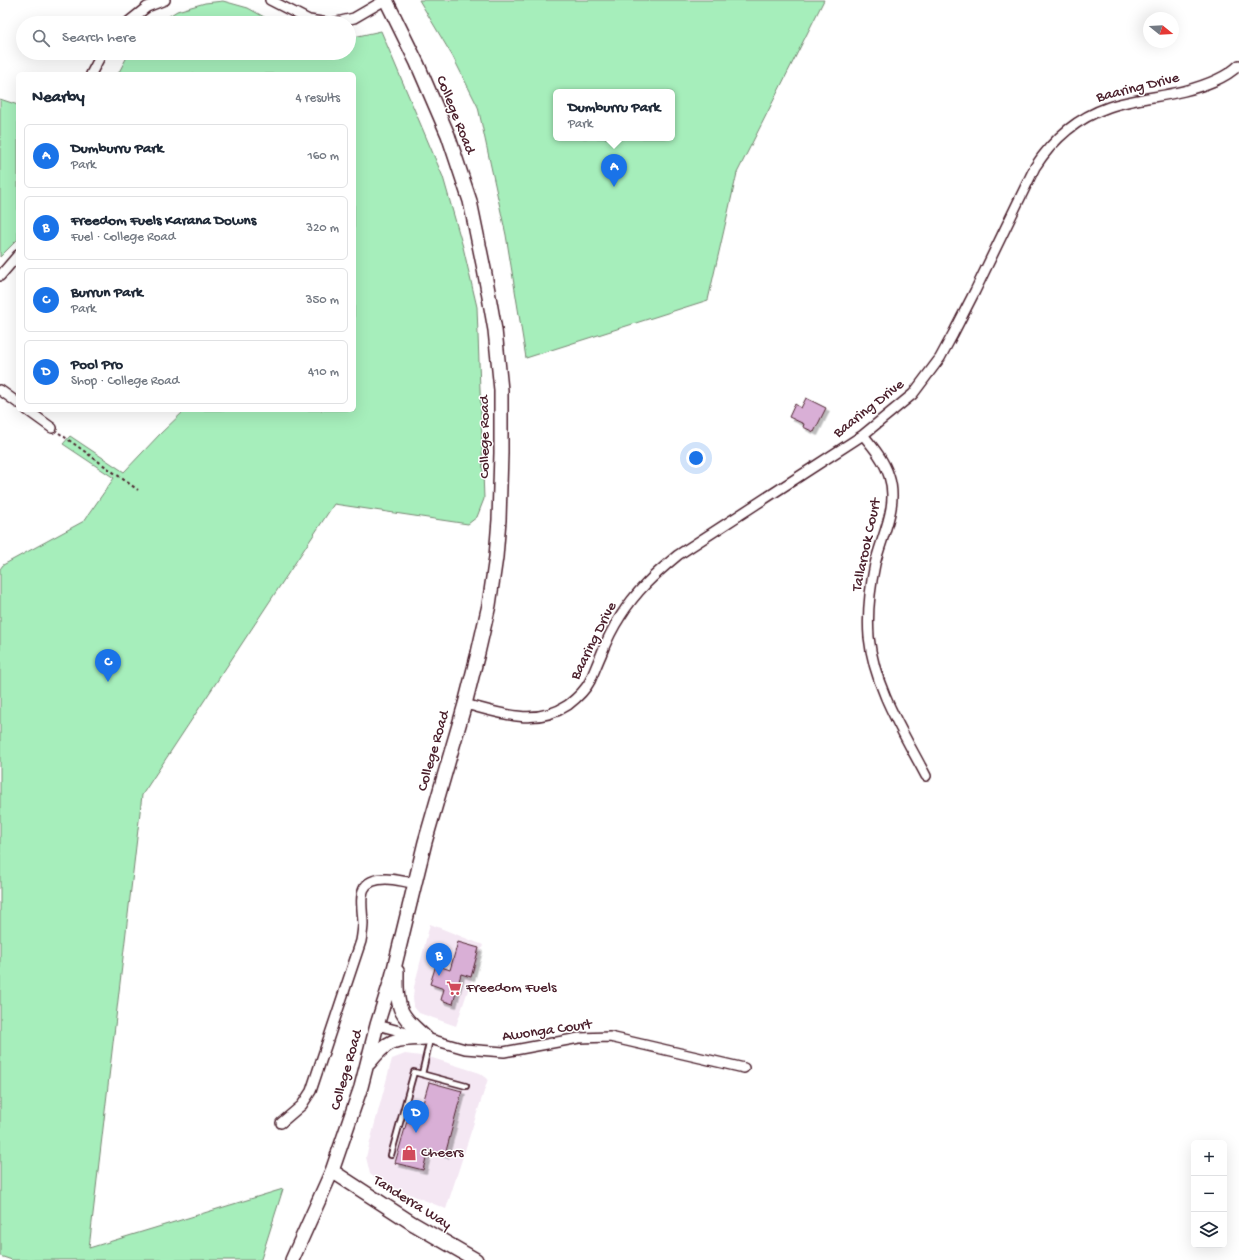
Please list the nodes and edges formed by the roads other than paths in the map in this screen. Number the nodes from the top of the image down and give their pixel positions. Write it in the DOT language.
graph roads {
  1 [pos="165,0"];
  2 [pos="270,0"];
  3 [pos="386,0"];
  4 [pos="136,16"];
  5 [pos="301,16"];
  6 [pos="356,17"];
  7 [pos="98,60"];
  8 [pos="1238,68"];
  9 [pos="92,72"];
  10 [pos="16,257"];
  11 [pos="0,276"];
  12 [pos="0,390"];
  13 [pos="16,402"];
  14 [pos="30,412"];
  15 [pos="52,428"];
  16 [pos="864,435"];
  17 [pos="465,704"];
  18 [pos="926,776"];
  19 [pos="414,883"];
  20 [pos="396,961"];
  21 [pos="377,1025"];
  22 [pos="428,1038"];
  23 [pos="366,1066"];
  24 [pos="744,1068"];
  25 [pos="422,1074"];
  26 [pos="466,1086"];
  27 [pos="281,1123"];
  28 [pos="391,1155"];
  29 [pos="332,1171"];
  30 [pos="292,1260"];
  31 [pos="476,1260"];
  1 -- 4 [label="street"];
  2 -- 5 [label="street"];
  3 -- 6 [label="street"];
  3 -- 17 [label="main road, College Road"];
  7 -- 9 [label="street"];
  8 -- 16 [label="street, Baaring Drive"];
  10 -- 11 [label="street"];
  12 -- 13 [label="street"];
  14 -- 15 [label="street"];
  16 -- 17 [label="street, Baaring Drive"];
  16 -- 18 [label="street, Tallarook Court"];
  17 -- 19 [label="main road, College Road"];
  19 -- 20 [label="main road, College Road"];
  19 -- 27 [label="street, College Road"];
  20 -- 21 [label="main road, College Road"];
  20 -- 22 [label="main road"];
  21 -- 22 [label="street, Awonga Court"];
  21 -- 23 [label="main road, College Road"];
  22 -- 23 [label="main road"];
  22 -- 24 [label="street, Awonga Court"];
  22 -- 25 [label="lane"];
  23 -- 29 [label="main road, College Road"];
  25 -- 26 [label="lane"];
  25 -- 28 [label="lane"];
  29 -- 30 [label="main road, College Road"];
  29 -- 31 [label="main road, Tanderra Way"];
}
